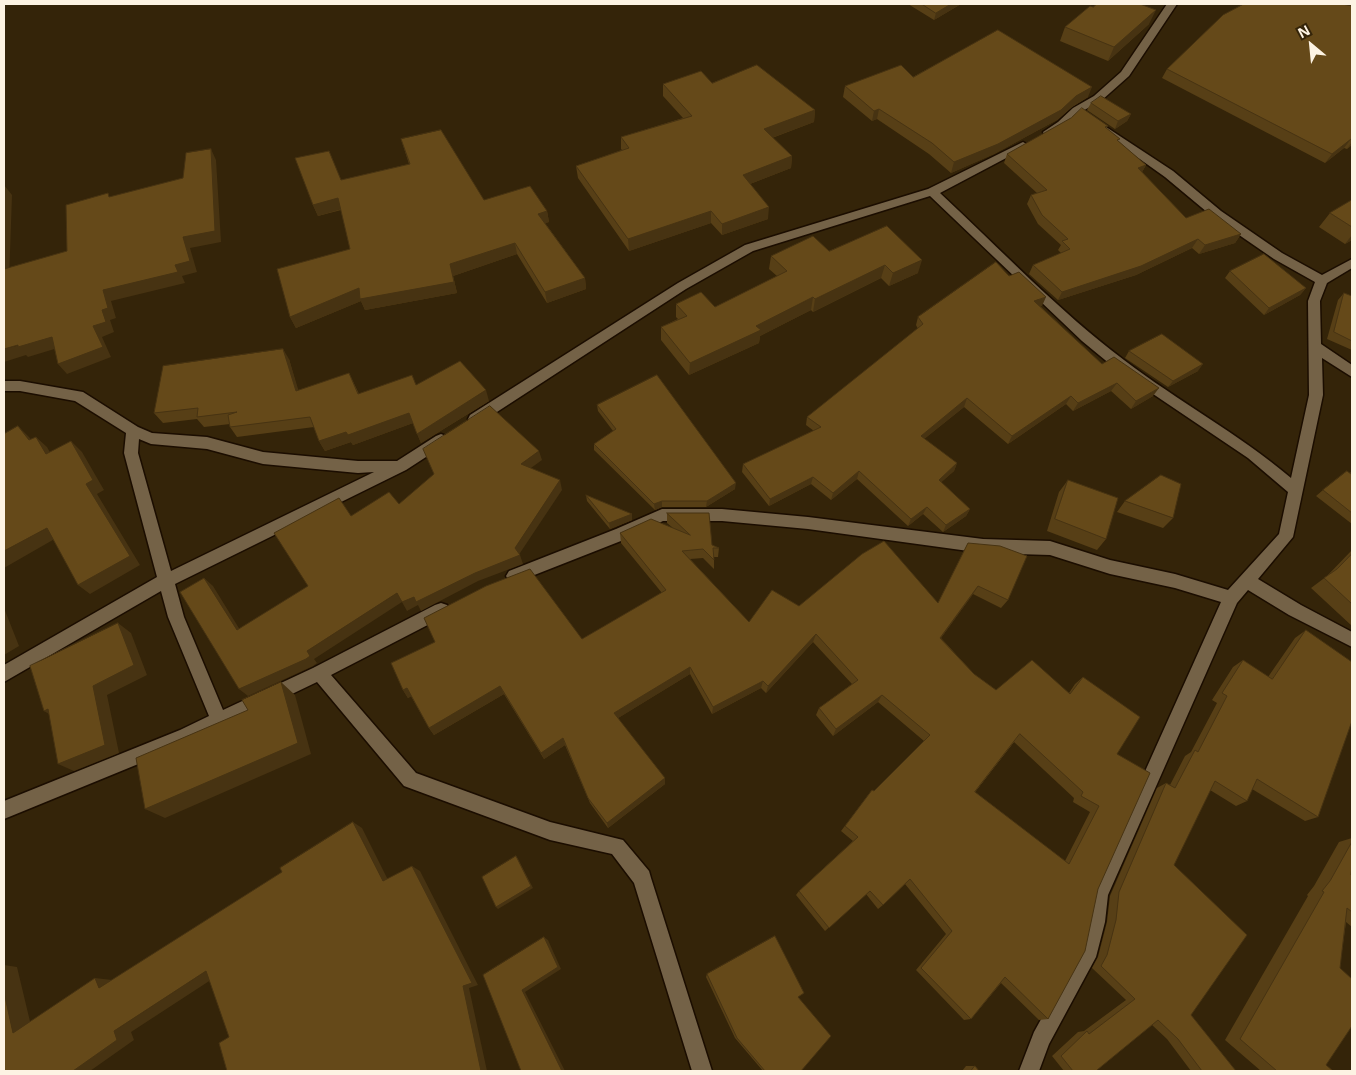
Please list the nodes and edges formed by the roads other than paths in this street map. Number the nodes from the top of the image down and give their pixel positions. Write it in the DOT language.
graph roads {
  1 [pos="1172,4"];
  2 [pos="1085,115"];
  3 [pos="932,192"];
  4 [pos="1352,263"];
  5 [pos="1322,280"];
  6 [pos="1314,346"];
  7 [pos="1352,372"];
  8 [pos="4,386"];
  9 [pos="466,424"];
  10 [pos="134,431"];
  11 [pos="450,435"];
  12 [pos="401,466"];
  13 [pos="1297,491"];
  14 [pos="503,580"];
  15 [pos="1246,580"];
  16 [pos="165,581"];
  17 [pos="1231,598"];
  18 [pos="458,601"];
  19 [pos="1352,640"];
  20 [pos="319,673"];
  21 [pos="4,674"];
  22 [pos="219,720"];
  23 [pos="4,810"];
  24 [pos="702,1071"];
  25 [pos="1029,1071"];
  1 -- 2 [label="street"];
  2 -- 3 [label="street"];
  2 -- 5 [label="street"];
  3 -- 9 [label="street"];
  3 -- 13 [label="street"];
  4 -- 5 [label="street"];
  5 -- 6 [label="street"];
  6 -- 7 [label="street"];
  6 -- 13 [label="street"];
  8 -- 10 [label="street"];
  10 -- 12 [label="street"];
  10 -- 16 [label="street"];
  11 -- 12 [label="street"];
  12 -- 16 [label="street"];
  13 -- 15 [label="street"];
  14 -- 17 [label="street"];
  15 -- 17 [label="street"];
  15 -- 19 [label="street"];
  16 -- 21 [label="street"];
  16 -- 22 [label="street"];
  17 -- 25 [label="street"];
  18 -- 20 [label="street"];
  20 -- 22 [label="street"];
  20 -- 24 [label="street"];
  22 -- 23 [label="street"];
}
